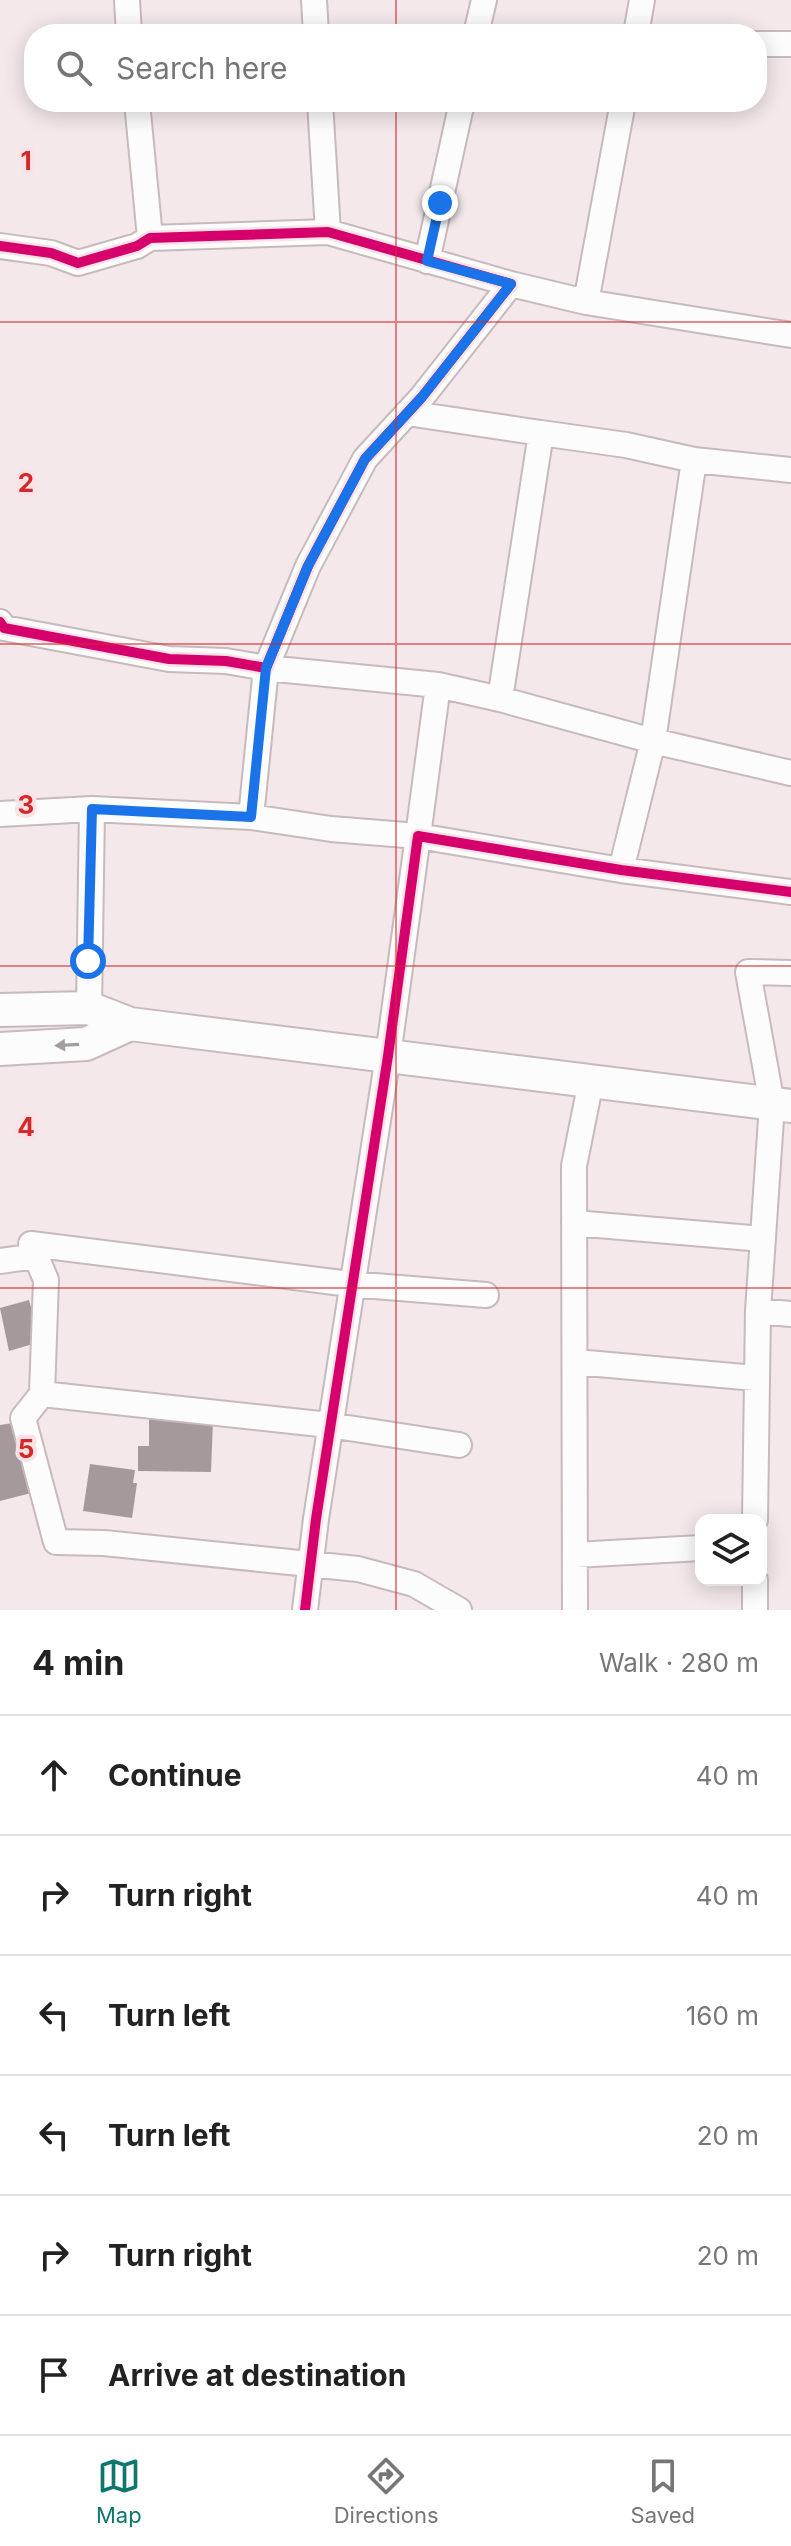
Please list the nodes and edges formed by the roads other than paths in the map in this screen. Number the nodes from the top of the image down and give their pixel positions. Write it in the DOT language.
graph roads {
  1 [pos="127,0"];
  2 [pos="314,0"];
  3 [pos="484,0"];
  4 [pos="642,0"];
  5 [pos="128,24"];
  6 [pos="315,24"];
  7 [pos="478,24"];
  8 [pos="638,24"];
  9 [pos="767,44"];
  10 [pos="791,44"];
  11 [pos="138,112"];
  12 [pos="321,112"];
  13 [pos="460,112"];
  14 [pos="621,112"];
  15 [pos="328,232"];
  16 [pos="150,238"];
  17 [pos="0,246"];
  18 [pos="427,261"];
  19 [pos="511,284"];
  20 [pos="586,302"];
  21 [pos="791,335"];
  22 [pos="407,413"];
  23 [pos="541,433"];
  24 [pos="694,460"];
  25 [pos="791,470"];
  26 [pos="0,622"];
  27 [pos="266,668"];
  28 [pos="438,685"];
  29 [pos="500,699"];
  30 [pos="653,741"];
  31 [pos="791,773"];
  32 [pos="92,809"];
  33 [pos="0,814"];
  34 [pos="251,817"];
  35 [pos="418,836"];
  36 [pos="621,870"];
  37 [pos="791,892"];
  38 [pos="791,973"];
  39 [pos="89,1008"];
  40 [pos="0,1010"];
  41 [pos="130,1024"];
  42 [pos="0,1049"];
  43 [pos="388,1056"];
  44 [pos="591,1081"];
  45 [pos="782,1105"];
  46 [pos="574,1223"];
  47 [pos="763,1239"];
  48 [pos="36,1256"];
  49 [pos="0,1261"];
  50 [pos="350,1284"];
  51 [pos="486,1295"];
  52 [pos="758,1311"];
  53 [pos="791,1314"];
  54 [pos="576,1362"];
  55 [pos="755,1378"];
  56 [pos="42,1394"];
  57 [pos="329,1425"];
  58 [pos="459,1445"];
  59 [pos="755,1514"];
  60 [pos="695,1548"];
  61 [pos="575,1555"];
  62 [pos="310,1566"];
  63 [pos="755,1586"];
  64 [pos="305,1610"];
  65 [pos="459,1610"];
  66 [pos="575,1610"];
  67 [pos="755,1610"];
  1 -- 5 [label="street"];
  2 -- 6 [label="street"];
  3 -- 7 [label="street"];
  4 -- 8 [label="street"];
  9 -- 10 [label="street"];
  11 -- 16 [label="street"];
  12 -- 15 [label="street"];
  13 -- 18 [label="street"];
  14 -- 20 [label="street"];
  15 -- 16 [label="street"];
  15 -- 18 [label="street"];
  16 -- 17 [label="street"];
  18 -- 19 [label="street"];
  19 -- 20 [label="street"];
  19 -- 22 [label="street"];
  20 -- 21 [label="street"];
  22 -- 23 [label="street"];
  22 -- 27 [label="street"];
  23 -- 24 [label="street"];
  23 -- 29 [label="street"];
  24 -- 25 [label="street"];
  24 -- 30 [label="street"];
  26 -- 27 [label="street"];
  27 -- 28 [label="street"];
  27 -- 34 [label="street"];
  28 -- 29 [label="street"];
  28 -- 35 [label="street"];
  29 -- 30 [label="street"];
  30 -- 31 [label="street"];
  30 -- 36 [label="street"];
  32 -- 33 [label="street"];
  32 -- 34 [label="street"];
  32 -- 39 [label="street"];
  34 -- 35 [label="street"];
  35 -- 36 [label="street"];
  35 -- 43 [label="street"];
  36 -- 37 [label="street"];
  38 -- 45 [label="street"];
  39 -- 40 [label="main road"];
  39 -- 41 [label="main road"];
  41 -- 42 [label="main road, one-way"];
  41 -- 43 [label="main road"];
  43 -- 44 [label="main road"];
  43 -- 50 [label="street"];
  44 -- 45 [label="main road"];
  44 -- 46 [label="street"];
  45 -- 47 [label="street"];
  46 -- 47 [label="street"];
  46 -- 54 [label="street"];
  47 -- 52 [label="street"];
  48 -- 49 [label="street"];
  48 -- 50 [label="street"];
  48 -- 56 [label="street"];
  50 -- 51 [label="street"];
  50 -- 57 [label="street"];
  52 -- 53 [label="street"];
  52 -- 55 [label="street"];
  54 -- 55 [label="street"];
  54 -- 61 [label="street"];
  55 -- 59 [label="street"];
  56 -- 57 [label="street"];
  56 -- 62 [label="street"];
  57 -- 58 [label="street"];
  57 -- 62 [label="street"];
  60 -- 61 [label="street"];
  61 -- 66 [label="street"];
  62 -- 64 [label="street"];
  62 -- 65 [label="street"];
  63 -- 67 [label="street"];
}
